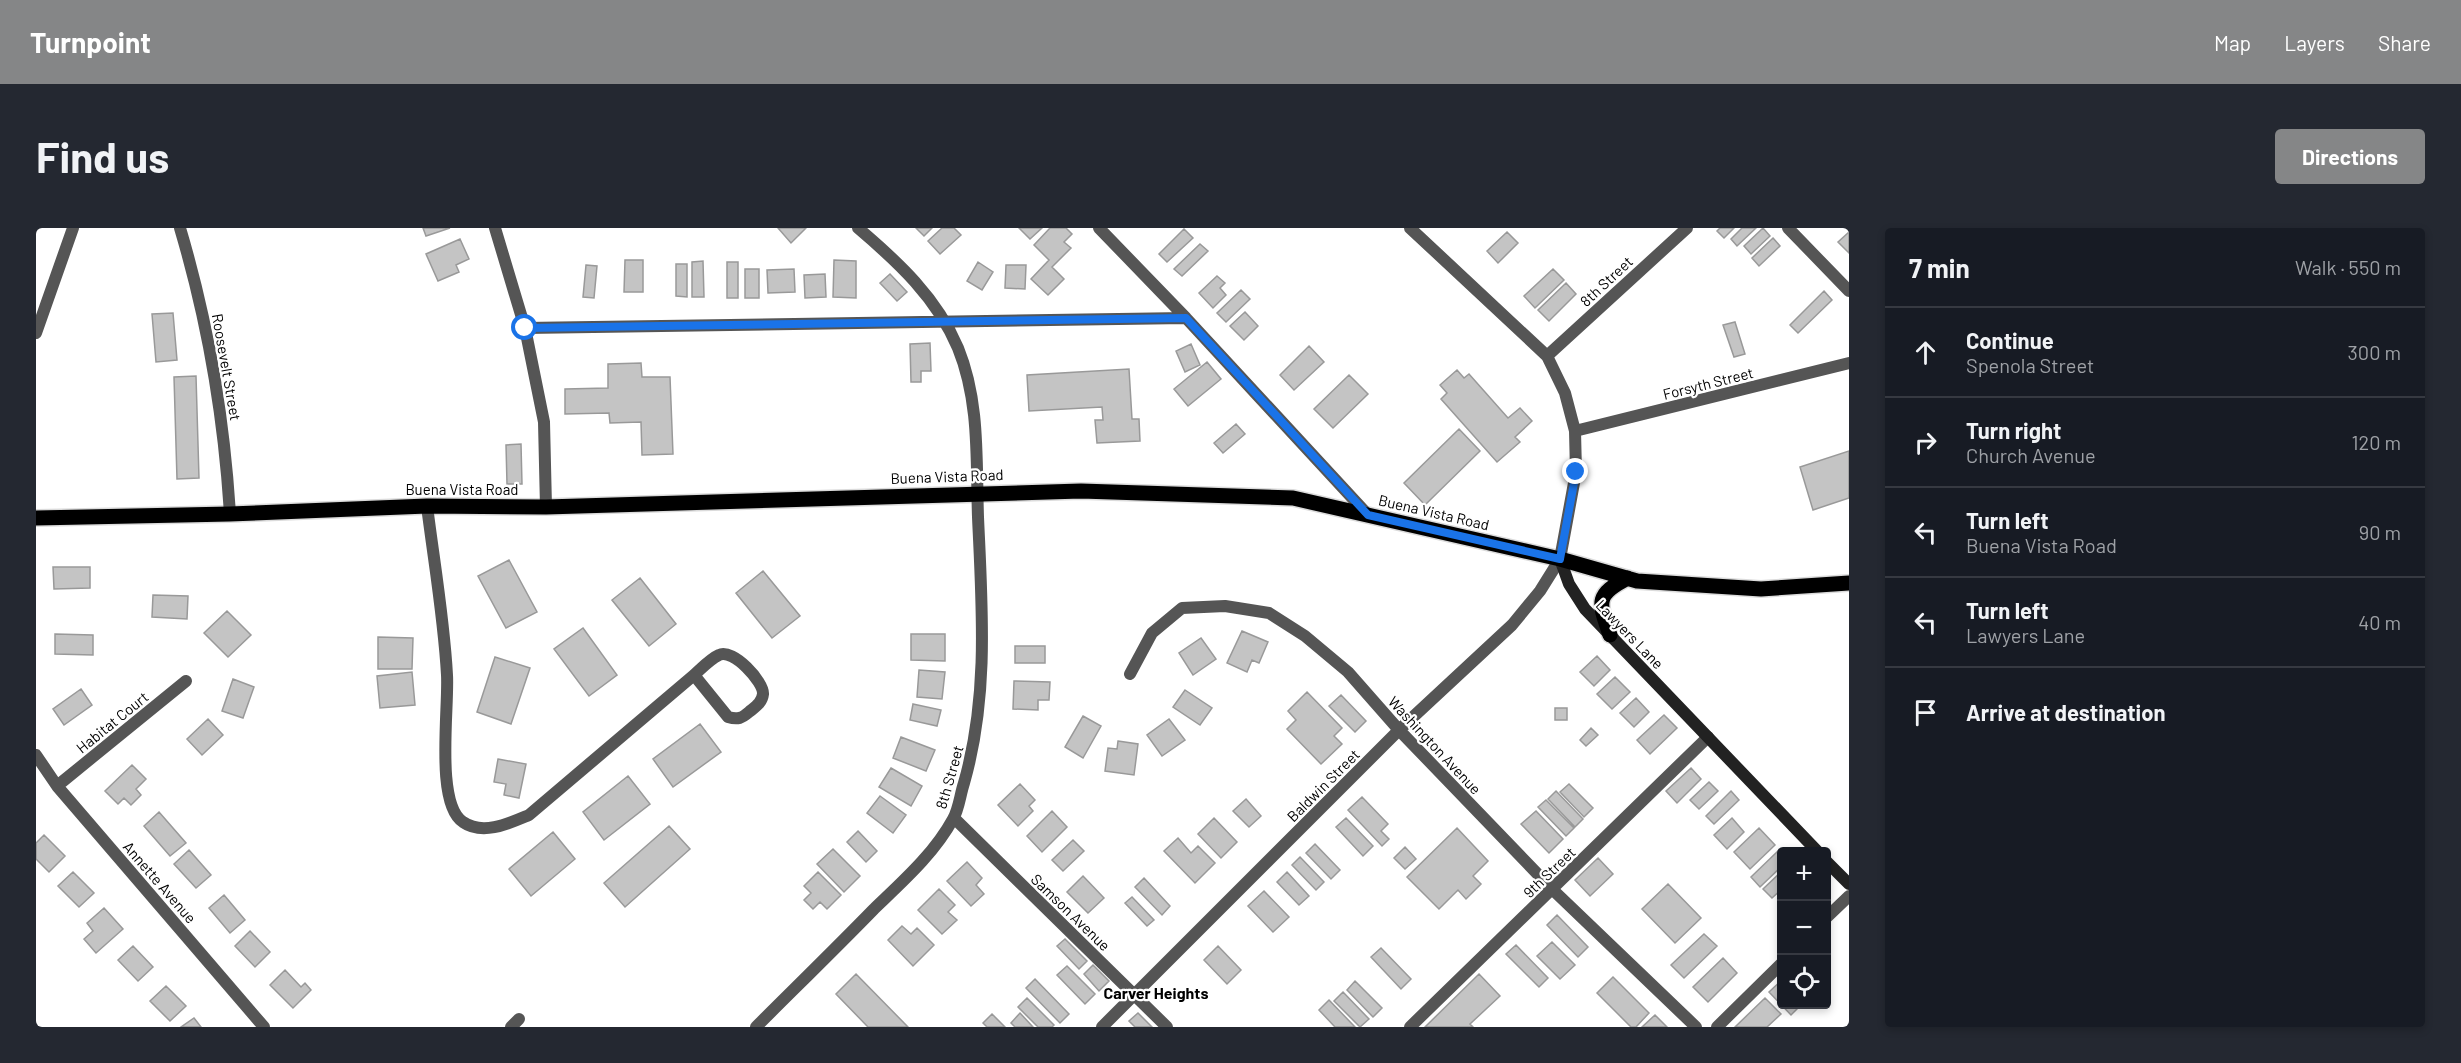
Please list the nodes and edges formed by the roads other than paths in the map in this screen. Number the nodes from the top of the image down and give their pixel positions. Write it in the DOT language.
graph roads {
  1 [pos="74,228"];
  2 [pos="180,228"];
  3 [pos="495,228"];
  4 [pos="858,228"];
  5 [pos="1099,228"];
  6 [pos="1410,228"];
  7 [pos="1687,228"];
  8 [pos="1788,228"];
  9 [pos="1849,291"];
  10 [pos="1186,318"];
  11 [pos="943,321"];
  12 [pos="525,328"];
  13 [pos="36,333"];
  14 [pos="1547,356"];
  15 [pos="1849,363"];
  16 [pos="1575,431"];
  17 [pos="977,493"];
  18 [pos="427,506"];
  19 [pos="546,507"];
  20 [pos="231,514"];
  21 [pos="1368,515"];
  22 [pos="36,518"];
  23 [pos="1560,559"];
  24 [pos="1628,578"];
  25 [pos="1849,583"];
  26 [pos="1610,635"];
  27 [pos="1130,674"];
  28 [pos="694,675"];
  29 [pos="186,681"];
  30 [pos="1399,730"];
  31 [pos="1708,737"];
  32 [pos="36,755"];
  33 [pos="57,786"];
  34 [pos="954,818"];
  35 [pos="1813,847"];
  36 [pos="1831,865"];
  37 [pos="1849,884"];
  38 [pos="1553,890"];
  39 [pos="1849,896"];
  40 [pos="1831,914"];
  41 [pos="1777,968"];
  42 [pos="1135,995"];
  43 [pos="264,1027"];
  44 [pos="756,1027"];
  45 [pos="1102,1027"];
  46 [pos="1167,1027"];
  47 [pos="1410,1027"];
  48 [pos="1696,1027"];
  49 [pos="1717,1027"];
  1 -- 13 [label="street"];
  2 -- 20 [label="street, Roosevelt Street"];
  3 -- 12 [label="street"];
  4 -- 11 [label="street, 8th Street"];
  5 -- 10 [label="street"];
  6 -- 14 [label="street"];
  7 -- 14 [label="street, 8th Street"];
  8 -- 9 [label="street"];
  10 -- 11 [label="street"];
  10 -- 21 [label="street"];
  11 -- 12 [label="street"];
  11 -- 17 [label="street, 8th Street"];
  12 -- 19 [label="street"];
  14 -- 16 [label="street"];
  15 -- 16 [label="street, Forsyth Street"];
  16 -- 23 [label="street"];
  17 -- 19 [label="main road, Buena Vista Road"];
  17 -- 21 [label="main road, Buena Vista Road"];
  17 -- 34 [label="street, 8th Street"];
  18 -- 19 [label="main road, Buena Vista Road"];
  18 -- 20 [label="main road, Buena Vista Road"];
  18 -- 28 [label="street"];
  20 -- 22 [label="main road, Buena Vista Road"];
  21 -- 23 [label="main road, Buena Vista Road"];
  23 -- 24 [label="main road, Buena Vista Road"];
  23 -- 26 [label="street, Lawyers Lane"];
  23 -- 30 [label="street, Baldwin Street"];
  24 -- 25 [label="main road, Buena Vista Road"];
  24 -- 26 [label="main road"];
  26 -- 31 [label="street, Lawyers Lane"];
  27 -- 30 [label="street, Washington Avenue"];
  28 -- 28 [label="street"];
  29 -- 33 [label="street, Habitat Court"];
  30 -- 38 [label="street, Washington Avenue"];
  30 -- 42 [label="street, Baldwin Street"];
  31 -- 35 [label="street, Lawyers Lane"];
  31 -- 38 [label="street, 9th Street"];
  32 -- 33 [label="street, Annette Avenue"];
  33 -- 43 [label="street, Annette Avenue"];
  34 -- 42 [label="street, Samson Avenue"];
  34 -- 44 [label="street, 8th Street"];
  36 -- 37 [label="street"];
  38 -- 47 [label="street, 9th Street"];
  38 -- 48 [label="street, Washington Avenue"];
  39 -- 40 [label="street"];
  41 -- 49 [label="street"];
  42 -- 45 [label="street, Baldwin Street"];
  42 -- 46 [label="street, Samson Avenue"];
}
